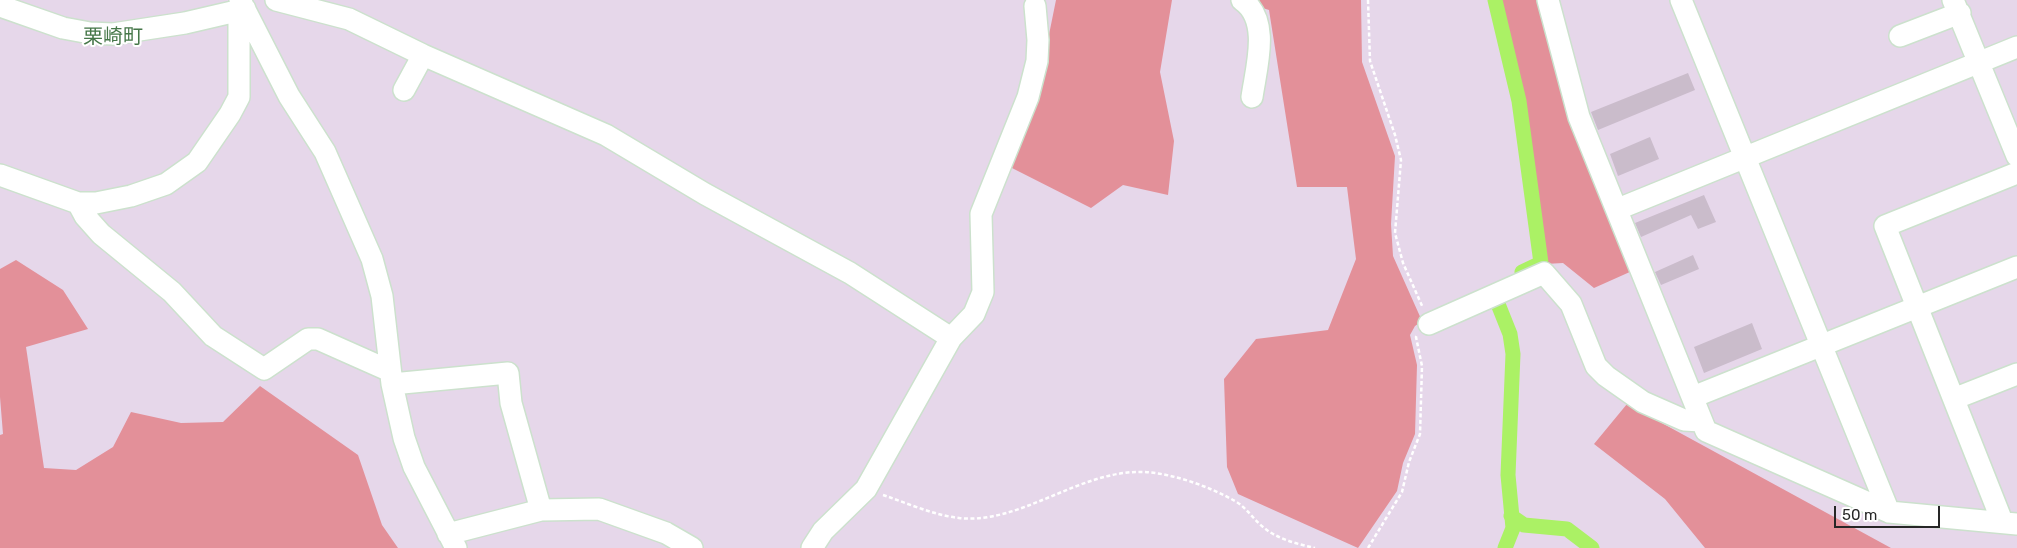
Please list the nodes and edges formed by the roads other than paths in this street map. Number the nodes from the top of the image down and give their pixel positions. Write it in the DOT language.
graph roads {
  1 [pos="276,0"];
  2 [pos="1242,0"];
  3 [pos="1548,0"];
  4 [pos="1681,0"];
  5 [pos="1033,2"];
  6 [pos="0,6"];
  7 [pos="1957,6"];
  8 [pos="241,7"];
  9 [pos="1900,36"];
  10 [pos="2017,47"];
  11 [pos="423,55"];
  12 [pos="1980,62"];
  13 [pos="404,90"];
  14 [pos="1252,97"];
  15 [pos="2017,156"];
  16 [pos="1745,157"];
  17 [pos="2017,173"];
  18 [pos="0,175"];
  19 [pos="78,203"];
  20 [pos="1618,209"];
  21 [pos="2017,267"];
  22 [pos="1918,308"];
  23 [pos="1429,324"];
  24 [pos="951,338"];
  25 [pos="1821,347"];
  26 [pos="2017,374"];
  27 [pos="391,378"];
  28 [pos="1693,397"];
  29 [pos="1956,398"];
  30 [pos="1701,421"];
  31 [pos="542,510"];
  32 [pos="1888,512"];
  33 [pos="2010,522"];
  34 [pos="452,541"];
  35 [pos="692,548"];
  36 [pos="812,548"];
  1 -- 11 [label="street"];
  2 -- 14 [label="street"];
  3 -- 20 [label="street"];
  4 -- 16 [label="street"];
  5 -- 24 [label="street"];
  6 -- 8 [label="street"];
  7 -- 9 [label="street"];
  7 -- 12 [label="street"];
  8 -- 19 [label="street"];
  8 -- 27 [label="street"];
  10 -- 12 [label="street"];
  11 -- 13 [label="street"];
  11 -- 24 [label="street"];
  12 -- 15 [label="street"];
  12 -- 16 [label="street"];
  16 -- 20 [label="street"];
  16 -- 25 [label="street"];
  17 -- 22 [label="street"];
  18 -- 19 [label="street"];
  19 -- 27 [label="street"];
  20 -- 28 [label="street"];
  21 -- 22 [label="street"];
  22 -- 25 [label="street"];
  22 -- 29 [label="street"];
  23 -- 30 [label="street"];
  24 -- 36 [label="street"];
  25 -- 28 [label="street"];
  25 -- 32 [label="street"];
  26 -- 29 [label="street"];
  27 -- 31 [label="street"];
  27 -- 34 [label="street"];
  28 -- 30 [label="street"];
  29 -- 33 [label="street"];
  30 -- 32 [label="street"];
  31 -- 34 [label="street"];
  31 -- 35 [label="street"];
  32 -- 33 [label="street"];
}
